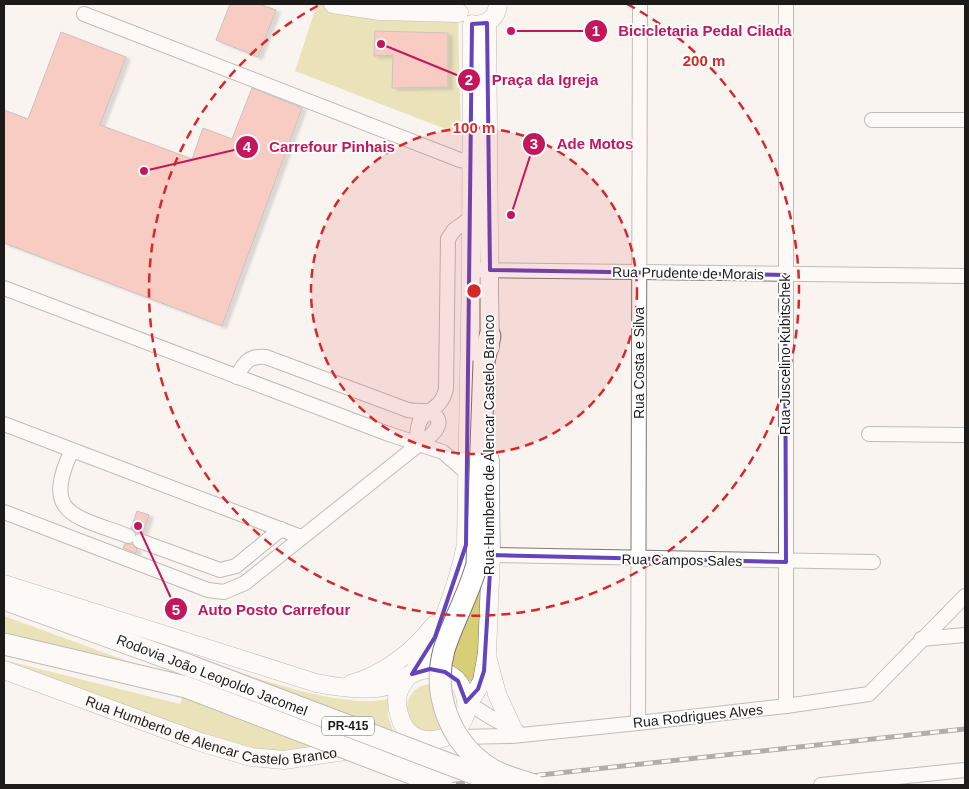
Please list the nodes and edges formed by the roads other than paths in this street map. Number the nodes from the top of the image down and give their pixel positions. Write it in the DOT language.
graph roads {
  1 [pos="338,4"];
  2 [pos="498,4"];
  3 [pos="640,4"];
  4 [pos="786,4"];
  5 [pos="84,14"];
  6 [pos="469,16"];
  7 [pos="872,120"];
  8 [pos="965,120"];
  9 [pos="480,163"];
  10 [pos="471,218"];
  11 [pos="471,270"];
  12 [pos="490,270"];
  13 [pos="640,273"];
  14 [pos="785,275"];
  15 [pos="965,276"];
  16 [pos="4,288"];
  17 [pos="490,336"];
  18 [pos="238,377"];
  19 [pos="426,412"];
  20 [pos="4,415"];
  21 [pos="4,424"];
  22 [pos="28,433"];
  23 [pos="869,434"];
  24 [pos="965,434"];
  25 [pos="418,445"];
  26 [pos="72,450"];
  27 [pos="467,473"];
  28 [pos="4,512"];
  29 [pos="281,529"];
  30 [pos="301,537"];
  31 [pos="491,555"];
  32 [pos="638,559"];
  33 [pos="786,562"];
  34 [pos="873,562"];
  35 [pos="4,584"];
  36 [pos="965,596"];
  37 [pos="4,599"];
  38 [pos="445,610"];
  39 [pos="965,635"];
  40 [pos="921,639"];
  41 [pos="4,644"];
  42 [pos="487,653"];
  43 [pos="4,670"];
  44 [pos="409,676"];
  45 [pos="338,687"];
  46 [pos="466,702"];
  47 [pos="786,706"];
  48 [pos="638,723"];
  49 [pos="522,732"];
  50 [pos="447,737"];
  51 [pos="421,739"];
  52 [pos="965,770"];
  53 [pos="442,785"];
  54 [pos="504,785"];
  55 [pos="534,785"];
  56 [pos="821,785"];
  1 -- 6 [label="main road"];
  2 -- 6 [label="main road"];
  3 -- 13 [label="street, Rua Costa e Silva"];
  4 -- 14 [label="street, Rua Juscelino Kubitschek"];
  5 -- 9 [label="street"];
  6 -- 9 [label="main road, Rua Humberto de Alencar Castelo Branco"];
  7 -- 8 [label="street"];
  9 -- 10 [label="main road, Rua Humberto de Alencar Castelo Branco"];
  9 -- 12 [label="main road, Rua Humberto de Alencar Castelo Branco"];
  10 -- 11 [label="main road, Rua Humberto de Alencar Castelo Branco"];
  10 -- 19 [label="street"];
  11 -- 12 [label="street, Rua Prudente de Morais"];
  11 -- 27 [label="main road, Rua Humberto de Alencar Castelo Branco"];
  12 -- 13 [label="street, Rua Prudente de Morais"];
  12 -- 17 [label="main road, Rua Humberto de Alencar Castelo Branco"];
  13 -- 14 [label="street, Rua Prudente de Morais"];
  13 -- 32 [label="street, Rua Costa e Silva"];
  14 -- 15 [label="street, Rua Prudente de Morais"];
  14 -- 33 [label="street, Rua Juscelino Kubitschek"];
  16 -- 18 [label="street"];
  17 -- 31 [label="main road, Rua Humberto de Alencar Castelo Branco"];
  17 -- 55 [label="highway, bridge"];
  18 -- 19 [label="street"];
  18 -- 25 [label="street"];
  19 -- 25 [label="street"];
  19 -- 25 [label="street"];
  20 -- 22 [label="street"];
  21 -- 22 [label="street"];
  22 -- 26 [label="street"];
  23 -- 24 [label="street"];
  25 -- 27 [label="street"];
  25 -- 30 [label="street"];
  26 -- 29 [label="street"];
  26 -- 29 [label="street"];
  27 -- 38 [label="main road, Rua Humberto de Alencar Castelo Branco"];
  28 -- 30 [label="street"];
  29 -- 30 [label="street"];
  31 -- 32 [label="street, Rua Campos Sales"];
  31 -- 42 [label="main road, Rua Humberto de Alencar Castelo Branco"];
  32 -- 33 [label="street, Rua Campos Sales"];
  32 -- 48 [label="street, Rua Costa e Silva"];
  33 -- 34 [label="street, Rua Campos Sales"];
  33 -- 47 [label="street, Rua Juscelino Kubitschek"];
  35 -- 45 [label="main road"];
  36 -- 40 [label="street"];
  37 -- 54 [label="highway, Rodovia João Leopoldo Jacomel / PR-415, bridge"];
  38 -- 44 [label="main road, Rua Humberto de Alencar Castelo Branco"];
  38 -- 45 [label="main road"];
  39 -- 40 [label="street"];
  40 -- 47 [label="street, Rua Rodrigues Alves"];
  41 -- 53 [label="highway, Rodovia João Leopoldo Jacomel / PR-415, bridge"];
  42 -- 46 [label="main road, Rua Humberto de Alencar Castelo Branco"];
  42 -- 49 [label="main road"];
  43 -- 51 [label="main road, Rua Humberto de Alencar Castelo Branco"];
  44 -- 45 [label="main road"];
  44 -- 46 [label="main road"];
  44 -- 51 [label="main road"];
  46 -- 49 [label="street"];
  46 -- 50 [label="main road"];
  47 -- 48 [label="street, Rua Rodrigues Alves"];
  48 -- 49 [label="street, Rua Rodrigues Alves"];
  49 -- 50 [label="street, Rua Rodrigues Alves"];
  50 -- 51 [label="main road"];
  52 -- 56 [label="street"];
}
